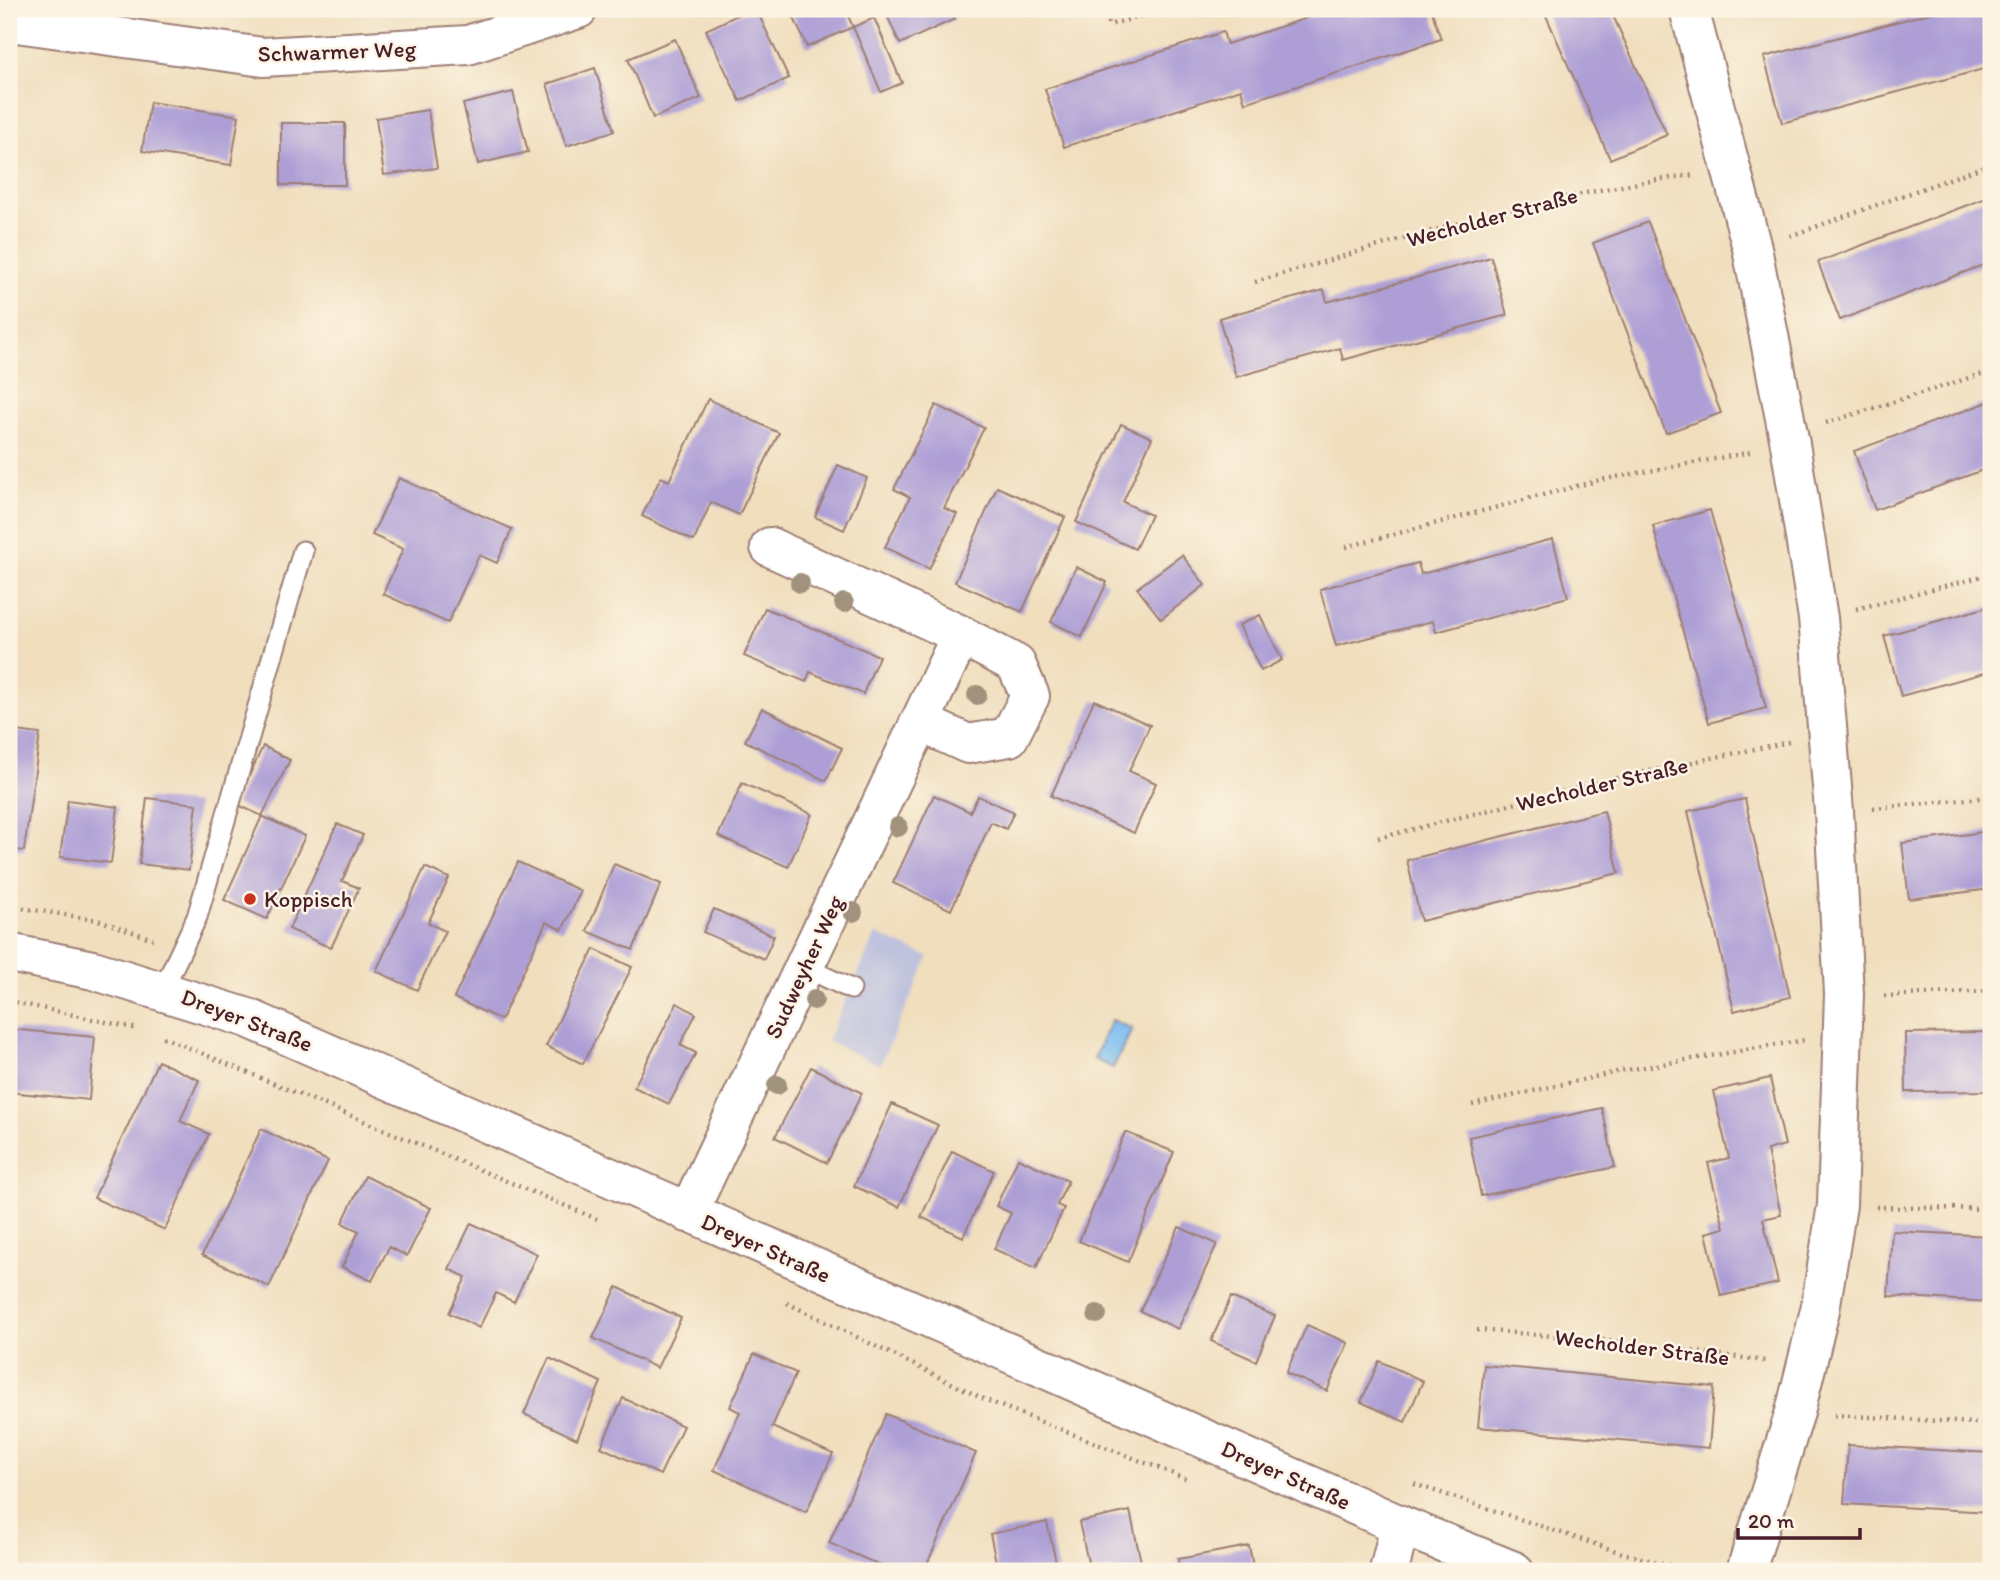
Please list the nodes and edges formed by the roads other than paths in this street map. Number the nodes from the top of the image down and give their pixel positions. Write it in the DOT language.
graph roads {
  1 [pos="578,9"];
  2 [pos="1689,9"];
  3 [pos="9,22"];
  4 [pos="770,547"];
  5 [pos="303,551"];
  6 [pos="961,635"];
  7 [pos="920,722"];
  8 [pos="9,953"];
  9 [pos="804,967"];
  10 [pos="163,989"];
  11 [pos="851,989"];
  12 [pos="688,1213"];
  13 [pos="1400,1525"];
  14 [pos="1389,1571"];
  15 [pos="1514,1571"];
  16 [pos="1746,1571"];
  1 -- 3 [label="street, Schwarmer Weg"];
  2 -- 16 [label="street"];
  4 -- 6 [label="street"];
  5 -- 10 [label="lane"];
  6 -- 7 [label="street, Sudweyher Weg"];
  6 -- 7 [label="street"];
  7 -- 9 [label="street, Sudweyher Weg"];
  8 -- 10 [label="street, Dreyer Straße"];
  9 -- 11 [label="lane"];
  9 -- 12 [label="street, Sudweyher Weg"];
  10 -- 12 [label="street, Dreyer Straße"];
  12 -- 13 [label="street, Dreyer Straße"];
  13 -- 14 [label="street"];
  13 -- 15 [label="street, Dreyer Straße"];
}
